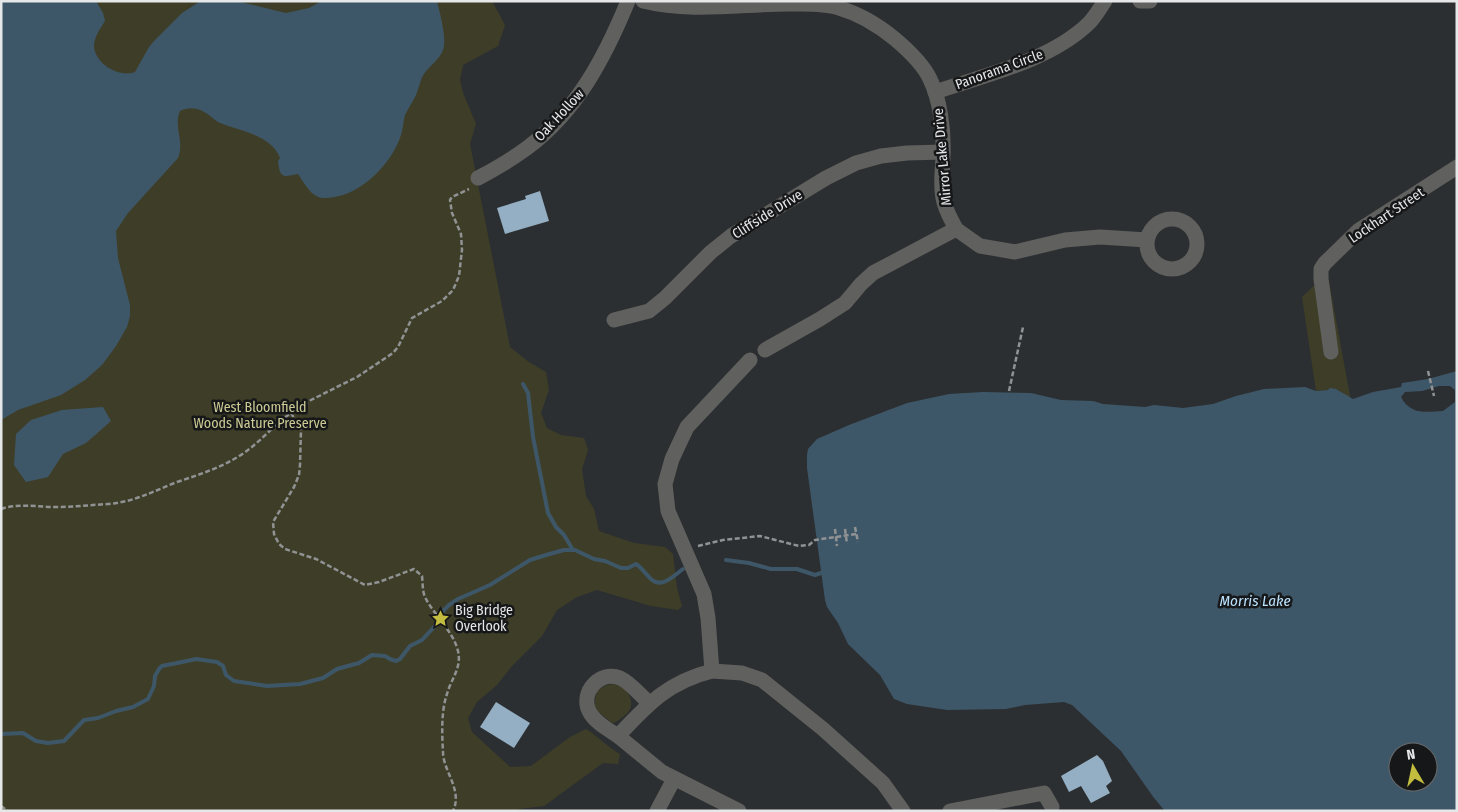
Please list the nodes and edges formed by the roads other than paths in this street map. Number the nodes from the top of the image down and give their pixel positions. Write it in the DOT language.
graph roads {
  1 [pos="628,1"];
  2 [pos="643,1"];
  3 [pos="1105,1"];
  4 [pos="1140,1"];
  5 [pos="1150,1"];
  6 [pos="742,3"];
  7 [pos="935,92"];
  8 [pos="943,152"];
  9 [pos="1457,167"];
  10 [pos="479,178"];
  11 [pos="956,229"];
  12 [pos="1147,240"];
  13 [pos="614,320"];
  14 [pos="765,350"];
  15 [pos="1331,352"];
  16 [pos="750,360"];
  17 [pos="712,671"];
  18 [pos="648,703"];
  19 [pos="618,736"];
  20 [pos="674,779"];
  21 [pos="1052,807"];
  22 [pos="656,811"];
  23 [pos="738,811"];
  24 [pos="903,811"];
  25 [pos="950,811"];
  1 -- 10 [label="street, Oak Hollow"];
  2 -- 6 [label="street, Mirror Lake Drive"];
  3 -- 7 [label="street, Panorama Circle"];
  4 -- 5 [label="street"];
  6 -- 7 [label="street, Mirror Lake Drive"];
  7 -- 8 [label="street, Mirror Lake Drive"];
  8 -- 11 [label="street, Mirror Lake Drive"];
  8 -- 13 [label="street, Cliffside Drive"];
  9 -- 15 [label="street, Lockhart Street"];
  11 -- 12 [label="street"];
  11 -- 14 [label="street"];
  16 -- 17 [label="street"];
  17 -- 18 [label="street"];
  17 -- 24 [label="street"];
  18 -- 19 [label="street"];
  18 -- 19 [label="street"];
  19 -- 20 [label="street"];
  20 -- 22 [label="street"];
  20 -- 23 [label="street"];
  21 -- 25 [label="street"];
}
